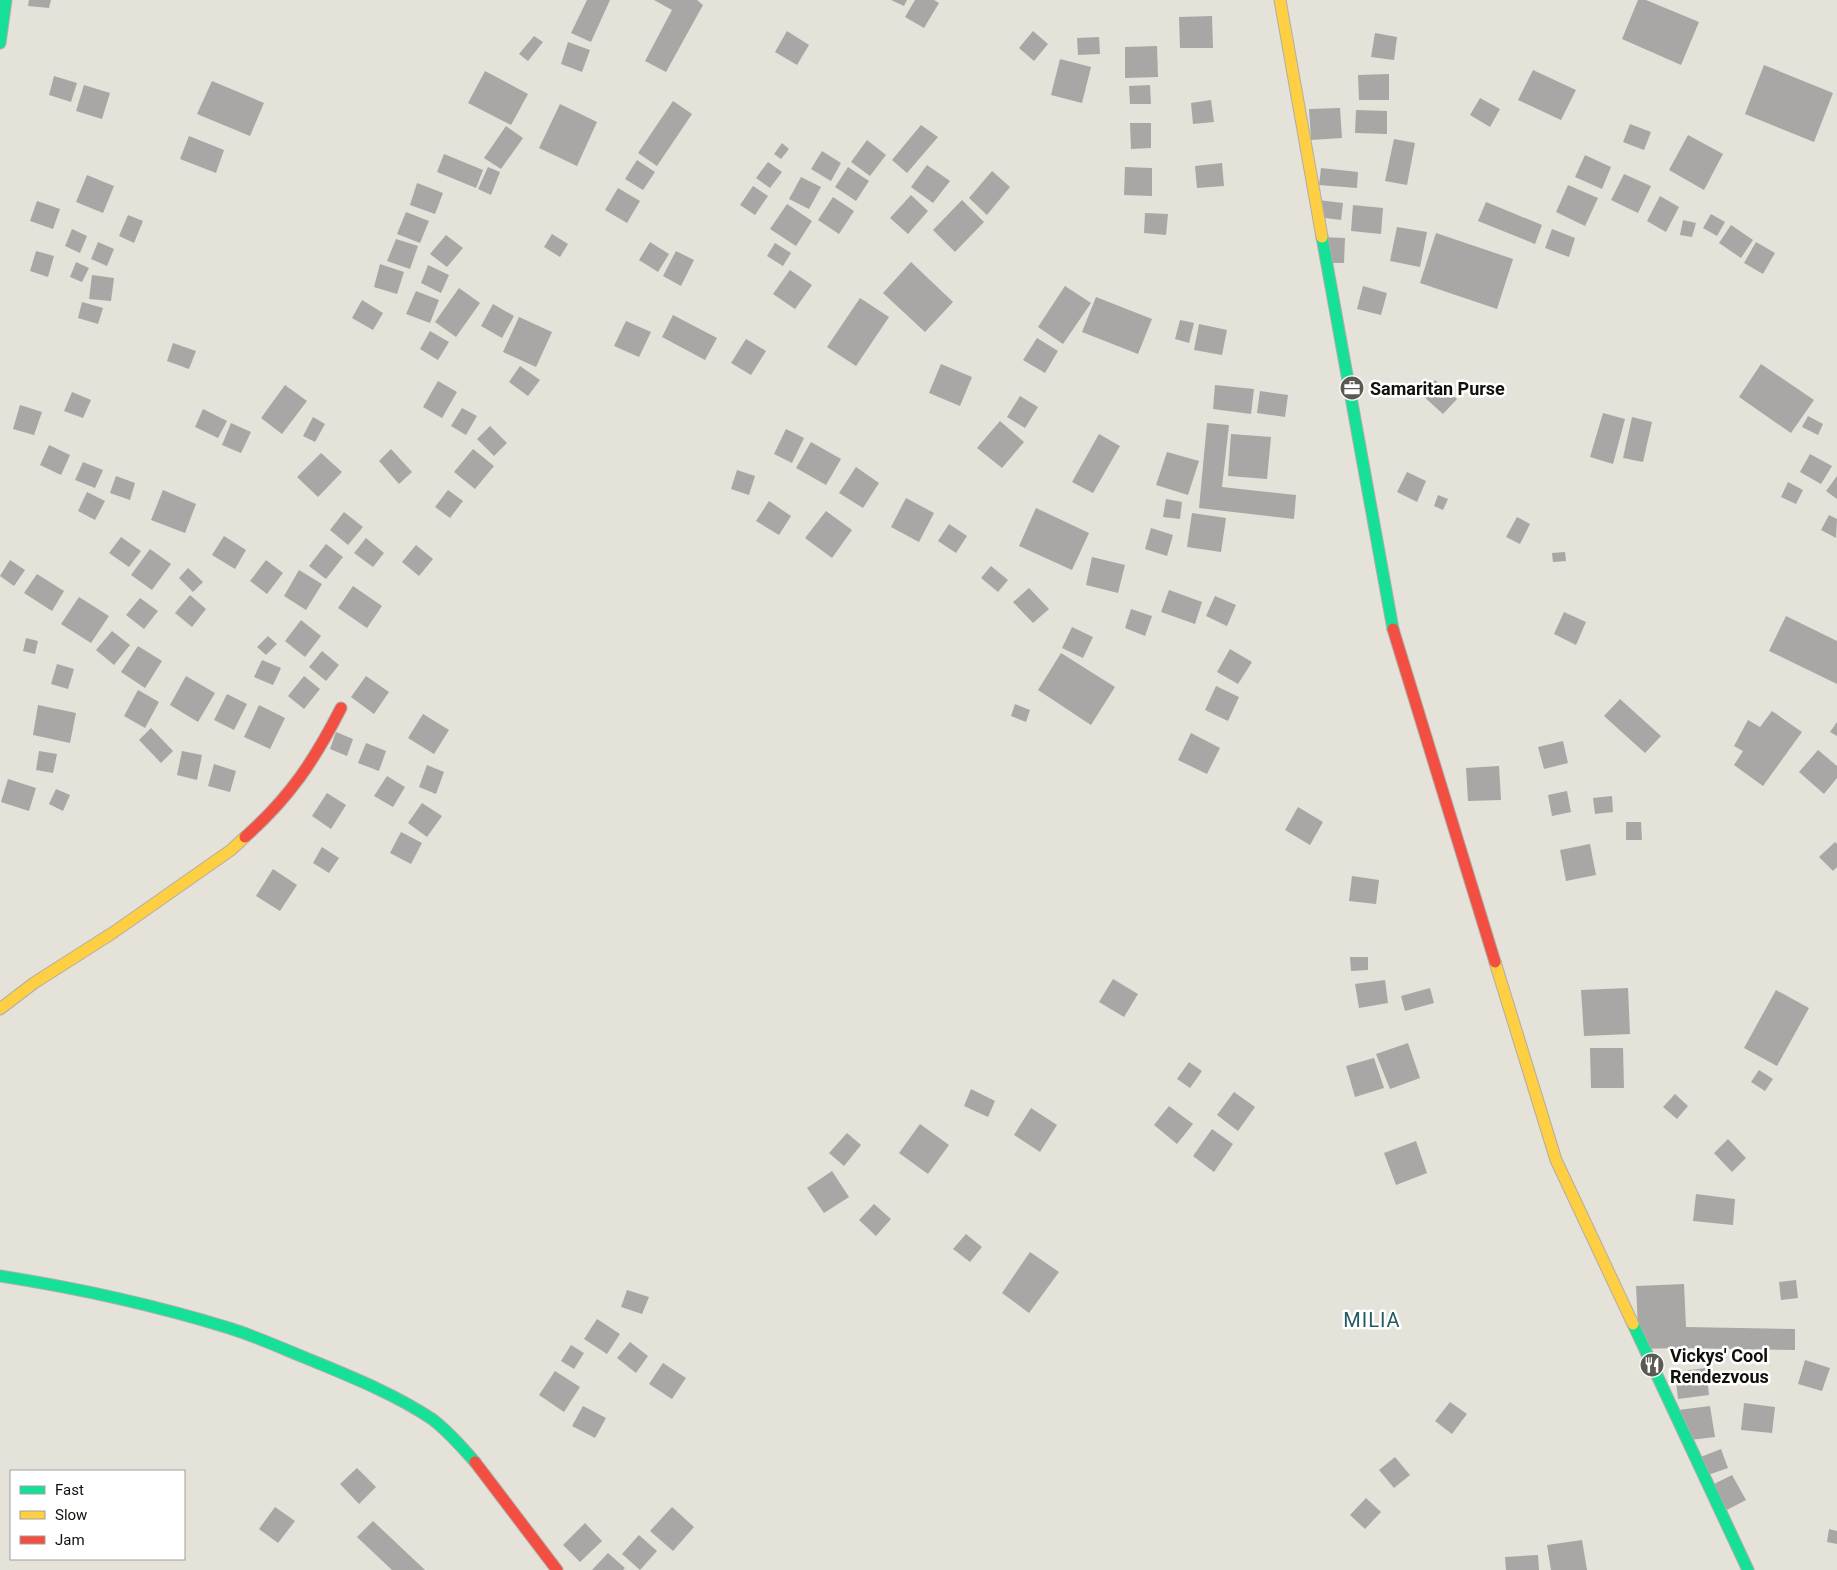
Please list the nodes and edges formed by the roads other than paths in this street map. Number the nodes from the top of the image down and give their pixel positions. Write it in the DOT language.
graph roads {
  1 [pos="6,0"];
  2 [pos="1280,0"];
  3 [pos="0,43"];
  4 [pos="341,708"];
  5 [pos="0,1008"];
  6 [pos="0,1276"];
  7 [pos="557,1570"];
  8 [pos="1748,1570"];
  1 -- 3 [label="street"];
  2 -- 8 [label="street"];
  4 -- 5 [label="street"];
  6 -- 7 [label="street"];
}
